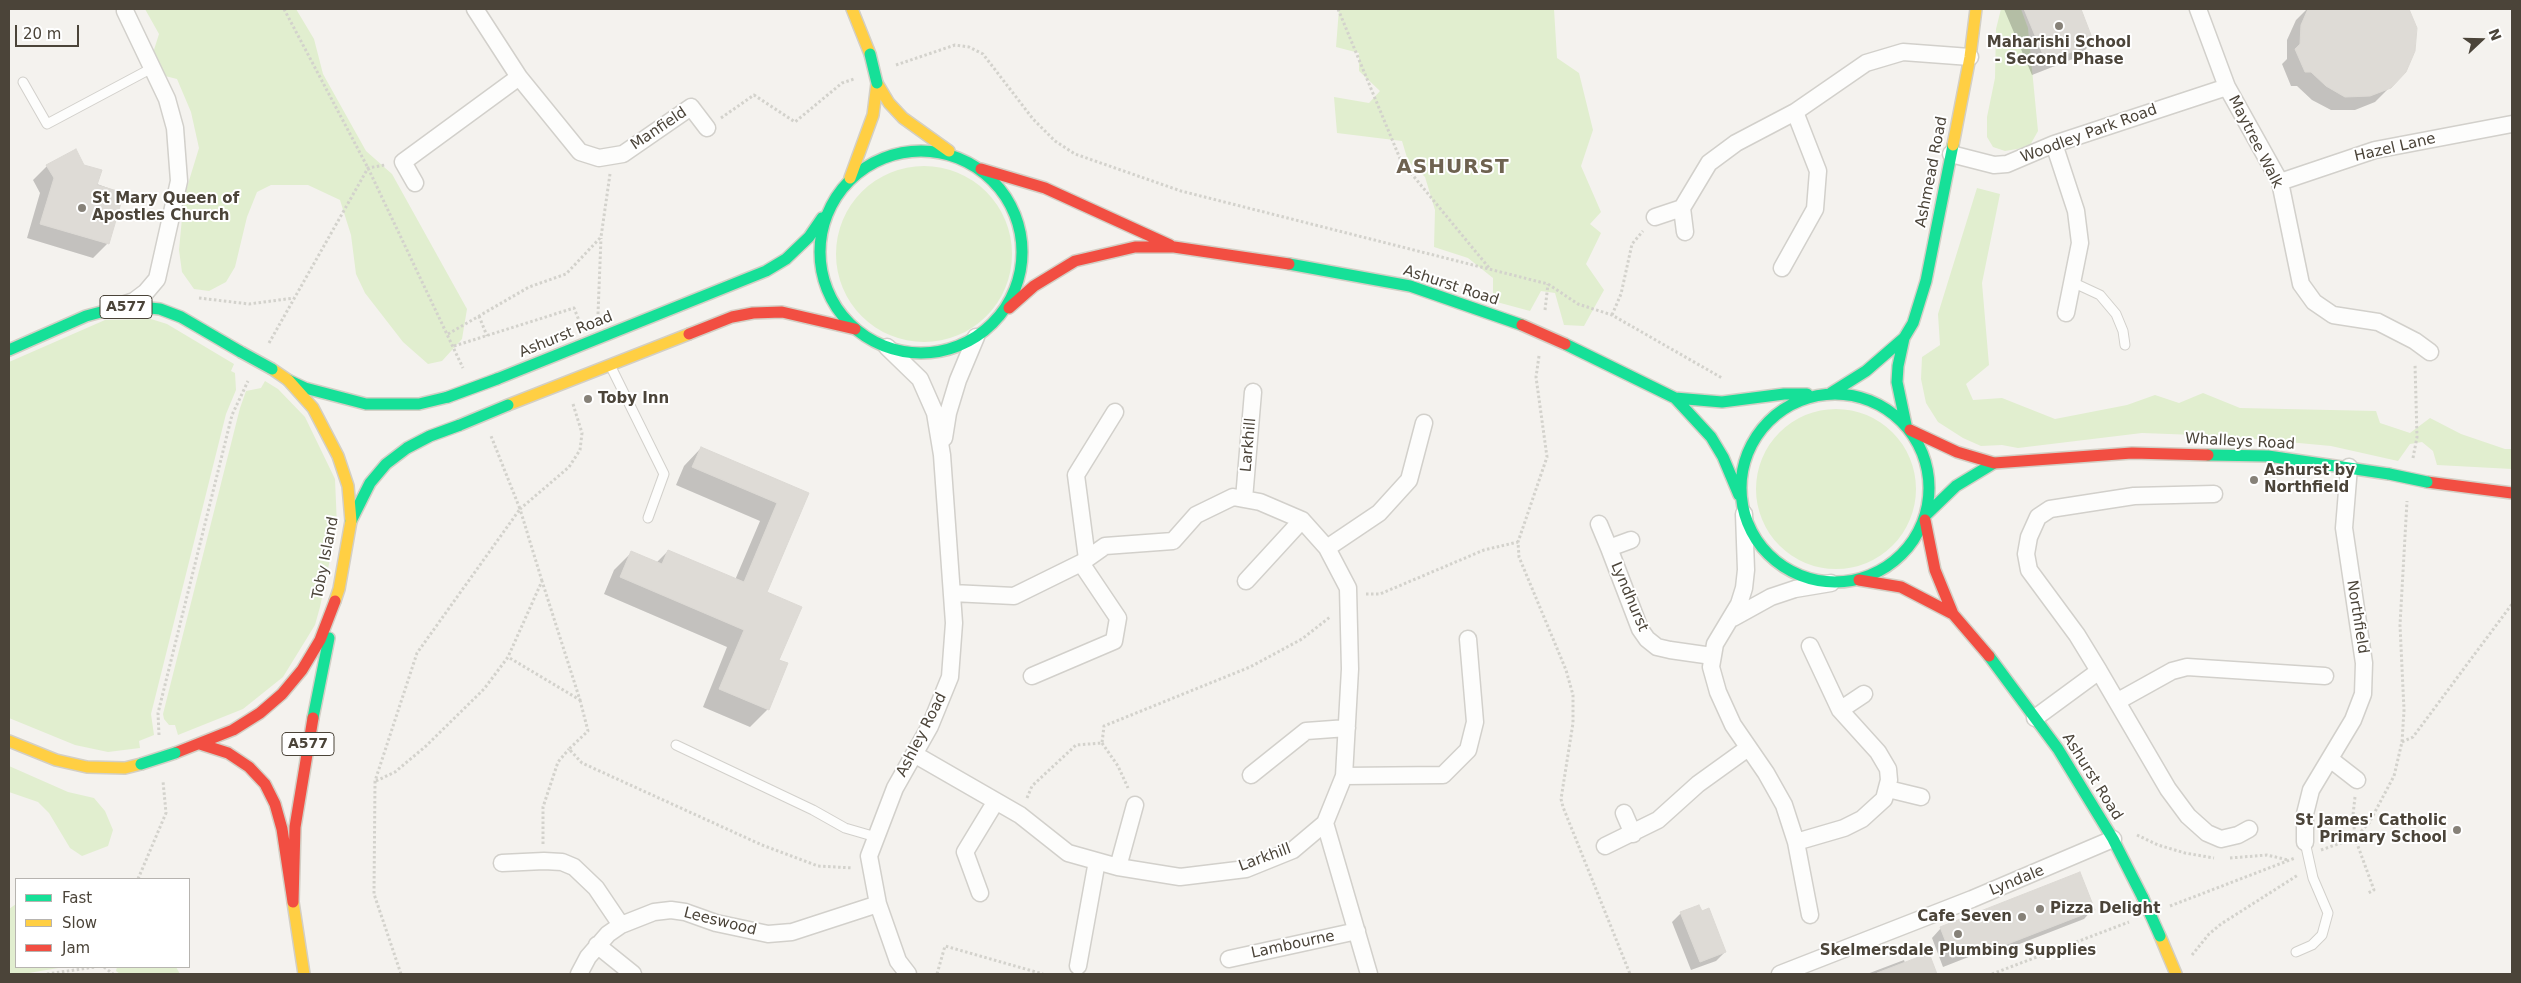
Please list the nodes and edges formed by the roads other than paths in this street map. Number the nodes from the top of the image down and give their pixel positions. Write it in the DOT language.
graph roads {
  1 [pos="475,9"];
  2 [pos="852,9"];
  3 [pos="1976,9"];
  4 [pos="2198,9"];
  5 [pos="125,11"];
  6 [pos="1970,57"];
  7 [pos="154,67"];
  8 [pos="519,76"];
  9 [pos="23,82"];
  10 [pos="877,82"];
  11 [pos="2227,86"];
  12 [pos="1795,112"];
  13 [pos="2512,124"];
  14 [pos="707,128"];
  15 [pos="2054,144"];
  16 [pos="1951,154"];
  17 [pos="957,157"];
  18 [pos="979,169"];
  19 [pos="850,178"];
  20 [pos="2280,182"];
  21 [pos="415,183"];
  22 [pos="1682,208"];
  23 [pos="828,210"];
  24 [pos="1655,217"];
  25 [pos="1685,232"];
  26 [pos="1174,247"];
  27 [pos="1782,268"];
  28 [pos="157,279"];
  29 [pos="2072,282"];
  30 [pos="116,308"];
  31 [pos="2066,313"];
  32 [pos="1000,316"];
  33 [pos="180,317"];
  34 [pos="855,329"];
  35 [pos="976,337"];
  36 [pos="1904,338"];
  37 [pos="2125,345"];
  38 [pos="887,347"];
  39 [pos="9,350"];
  40 [pos="2430,352"];
  41 [pos="610,365"];
  42 [pos="288,380"];
  43 [pos="1253,392"];
  44 [pos="1827,394"];
  45 [pos="1675,398"];
  46 [pos="1115,412"];
  47 [pos="1424,423"];
  48 [pos="1908,428"];
  49 [pos="942,455"];
  50 [pos="1994,463"];
  51 [pos="2349,467"];
  52 [pos="2512,493"];
  53 [pos="2214,494"];
  54 [pos="1244,499"];
  55 [pos="1743,509"];
  56 [pos="1925,517"];
  57 [pos="648,518"];
  58 [pos="1302,520"];
  59 [pos="351,521"];
  60 [pos="1599,524"];
  61 [pos="1631,540"];
  62 [pos="1327,548"];
  63 [pos="1608,548"];
  64 [pos="1084,561"];
  65 [pos="1860,580"];
  66 [pos="1246,581"];
  67 [pos="1831,583"];
  68 [pos="339,588"];
  69 [pos="952,593"];
  70 [pos="1953,614"];
  71 [pos="1732,619"];
  72 [pos="1468,639"];
  73 [pos="1810,646"];
  74 [pos="1712,656"];
  75 [pos="2099,671"];
  76 [pos="1032,676"];
  77 [pos="2325,676"];
  78 [pos="1864,694"];
  79 [pos="2118,701"];
  80 [pos="1840,710"];
  81 [pos="2035,718"];
  82 [pos="1347,728"];
  83 [pos="11,743"];
  84 [pos="200,744"];
  85 [pos="676,745"];
  86 [pos="1748,748"];
  87 [pos="914,754"];
  88 [pos="2330,759"];
  89 [pos="1251,775"];
  90 [pos="1344,776"];
  91 [pos="2357,780"];
  92 [pos="1888,790"];
  93 [pos="1921,796"];
  94 [pos="996,801"];
  95 [pos="1135,805"];
  96 [pos="1624,812"];
  97 [pos="1325,823"];
  98 [pos="2249,829"];
  99 [pos="1633,834"];
  100 [pos="876,837"];
  101 [pos="2113,839"];
  102 [pos="1796,842"];
  103 [pos="2305,842"];
  104 [pos="1605,846"];
  105 [pos="1097,862"];
  106 [pos="502,863"];
  107 [pos="1118,867"];
  108 [pos="980,893"];
  109 [pos="293,902"];
  110 [pos="878,904"];
  111 [pos="1810,915"];
  112 [pos="621,925"];
  113 [pos="1356,931"];
  114 [pos="597,945"];
  115 [pos="2296,952"];
  116 [pos="1228,959"];
  117 [pos="1078,966"];
  118 [pos="304,974"];
  119 [pos="579,974"];
  120 [pos="633,974"];
  121 [pos="908,974"];
  122 [pos="1369,974"];
  123 [pos="1780,974"];
  124 [pos="2176,974"];
  1 -- 8 [label="street, Manfield"];
  2 -- 10 [label="street, bridge"];
  3 -- 6 [label="street, Ashmead Road"];
  4 -- 11 [label="street, Maytree Walk"];
  5 -- 7 [label="street"];
  6 -- 12 [label="street"];
  6 -- 16 [label="street, Ashmead Road"];
  7 -- 9 [label="lane"];
  7 -- 28 [label="street"];
  8 -- 14 [label="street, Manfield"];
  8 -- 21 [label="street"];
  10 -- 17 [label="street"];
  10 -- 19 [label="street"];
  11 -- 15 [label="street, Woodley Park Road"];
  11 -- 20 [label="street, Maytree Walk"];
  12 -- 22 [label="street"];
  12 -- 27 [label="street"];
  13 -- 20 [label="street, Hazel Lane"];
  15 -- 16 [label="street, Woodley Park Road"];
  15 -- 29 [label="street"];
  16 -- 36 [label="street, Ashmead Road"];
  17 -- 18 [label="street"];
  17 -- 19 [label="street"];
  18 -- 26 [label="street, Ashurst Road"];
  18 -- 32 [label="street"];
  19 -- 23 [label="street"];
  20 -- 40 [label="street, Maytree Walk"];
  22 -- 24 [label="street"];
  22 -- 25 [label="street"];
  23 -- 34 [label="street"];
  23 -- 42 [label="street, Ashurst Road, bridge"];
  26 -- 32 [label="street, Ashurst Road"];
  26 -- 45 [label="street, Ashurst Road, bridge"];
  28 -- 30 [label="street"];
  28 -- 33 [label="street"];
  29 -- 31 [label="street"];
  29 -- 37 [label="lane"];
  30 -- 33 [label="street, Toby Island / A577"];
  30 -- 39 [label="street, Toby Island / A577"];
  32 -- 35 [label="street, Ashurst Road"];
  33 -- 42 [label="street, Toby Island / A577, bridge"];
  34 -- 38 [label="street, Ashurst Road"];
  34 -- 41 [label="street"];
  35 -- 38 [label="street, Ashurst Road"];
  35 -- 49 [label="street, Ashley Road"];
  36 -- 44 [label="street, Ashmead Road"];
  36 -- 48 [label="street, Ashmead Road"];
  38 -- 49 [label="street, Ashley Road"];
  41 -- 57 [label="lane"];
  41 -- 59 [label="street, bridge"];
  42 -- 59 [label="street, Toby Island / A577"];
  43 -- 54 [label="street, Larkhill"];
  44 -- 45 [label="street, Ashurst Road"];
  44 -- 48 [label="street"];
  44 -- 55 [label="street"];
  45 -- 55 [label="street, Ashurst Road"];
  46 -- 64 [label="street"];
  47 -- 62 [label="street"];
  48 -- 50 [label="street, Whalleys Road"];
  48 -- 56 [label="street"];
  49 -- 69 [label="street, Ashley Road"];
  50 -- 51 [label="street, Whalleys Road"];
  50 -- 56 [label="street, Whalleys Road"];
  51 -- 52 [label="street, Whalleys Road, bridge"];
  51 -- 88 [label="street, Northfield"];
  53 -- 75 [label="street"];
  54 -- 58 [label="street, Larkhill"];
  54 -- 64 [label="street, Larkhill"];
  55 -- 67 [label="street, Ashurst Road"];
  55 -- 71 [label="street"];
  56 -- 65 [label="street"];
  56 -- 70 [label="street, Ashurst Road"];
  58 -- 62 [label="street, Larkhill"];
  58 -- 66 [label="street"];
  59 -- 68 [label="street, Toby Island / A577"];
  60 -- 63 [label="street, Lyndhurst"];
  61 -- 63 [label="street, Lyndhurst"];
  62 -- 82 [label="street, Larkhill"];
  63 -- 74 [label="street, Lyndhurst"];
  64 -- 69 [label="street, Larkhill"];
  64 -- 76 [label="street"];
  65 -- 67 [label="street, Ashurst Road"];
  65 -- 70 [label="street, Ashurst Road"];
  67 -- 71 [label="street"];
  68 -- 84 [label="street, Toby Island / A577"];
  68 -- 109 [label="street, A577"];
  69 -- 87 [label="street, Ashley Road"];
  70 -- 81 [label="street, Ashurst Road"];
  71 -- 74 [label="street"];
  72 -- 90 [label="street"];
  73 -- 80 [label="street"];
  74 -- 86 [label="street"];
  75 -- 79 [label="street"];
  75 -- 81 [label="street"];
  77 -- 79 [label="street"];
  78 -- 80 [label="street"];
  79 -- 98 [label="street"];
  80 -- 92 [label="street"];
  81 -- 101 [label="street, Ashurst Road"];
  82 -- 89 [label="street"];
  82 -- 90 [label="street, Larkhill"];
  83 -- 84 [label="street, Toby Island / A577, bridge"];
  84 -- 109 [label="street, A577"];
  85 -- 100 [label="lane"];
  86 -- 99 [label="street"];
  86 -- 102 [label="street"];
  87 -- 94 [label="street, Larkhill"];
  87 -- 100 [label="street, Ashley Road"];
  88 -- 91 [label="street"];
  88 -- 103 [label="street, Northfield"];
  90 -- 97 [label="street, Larkhill"];
  92 -- 93 [label="street"];
  92 -- 102 [label="street"];
  94 -- 105 [label="street, Larkhill"];
  94 -- 108 [label="street"];
  95 -- 107 [label="street"];
  96 -- 99 [label="street"];
  97 -- 107 [label="street, Larkhill"];
  97 -- 113 [label="street, Lambourne"];
  99 -- 104 [label="street"];
  100 -- 110 [label="street, Ashley Road"];
  101 -- 123 [label="street, Lyndale"];
  101 -- 124 [label="street, Ashurst Road, bridge"];
  102 -- 111 [label="street"];
  103 -- 115 [label="lane, Northfield"];
  105 -- 107 [label="street, Larkhill"];
  105 -- 117 [label="street"];
  106 -- 112 [label="street"];
  109 -- 118 [label="street, A577"];
  110 -- 112 [label="street, Leeswood"];
  110 -- 121 [label="street, Ashley Road"];
  112 -- 114 [label="street, Leeswood"];
  113 -- 116 [label="street, Lambourne"];
  113 -- 122 [label="street, Lambourne"];
  114 -- 119 [label="street, Leeswood"];
  114 -- 120 [label="street"];
}
